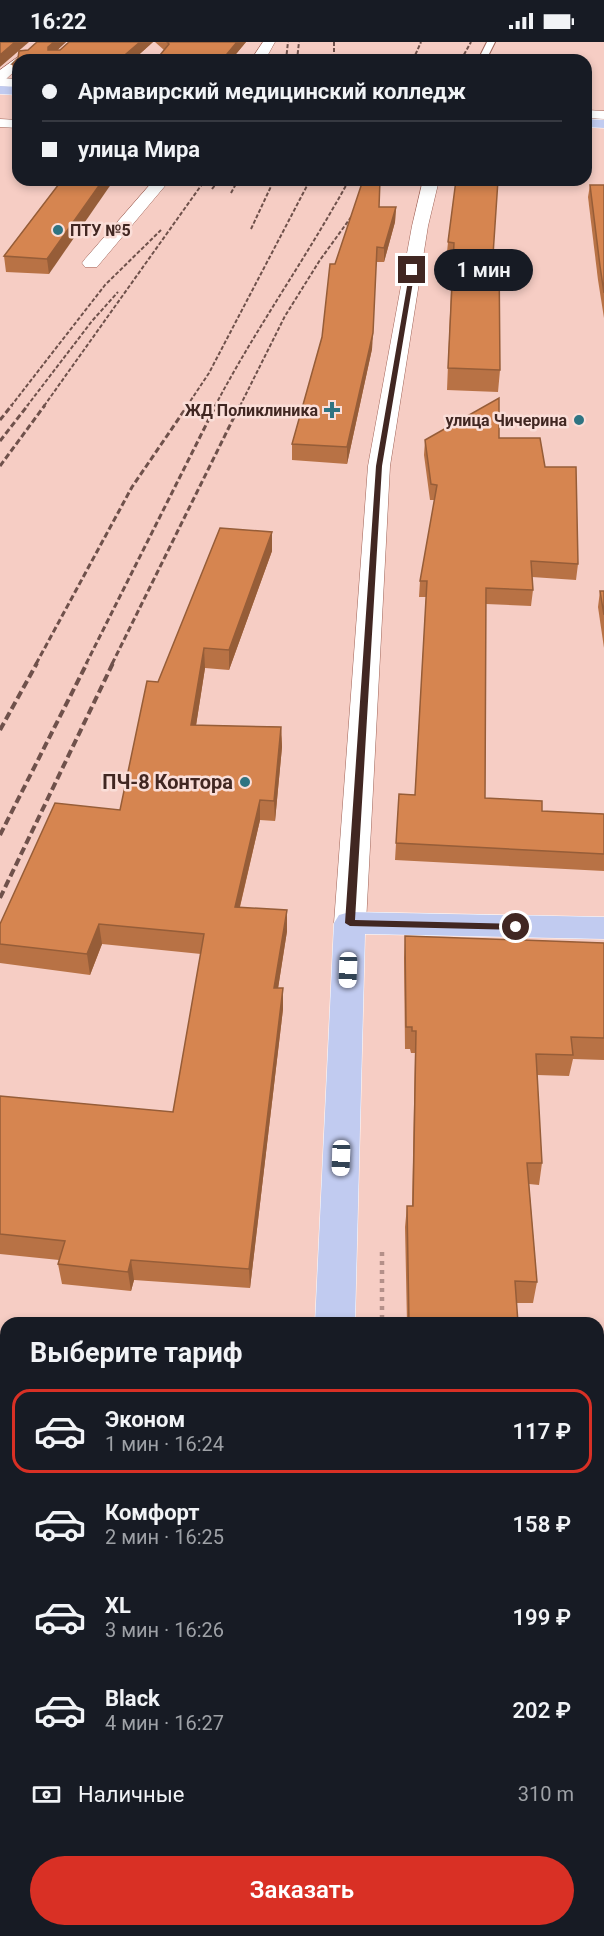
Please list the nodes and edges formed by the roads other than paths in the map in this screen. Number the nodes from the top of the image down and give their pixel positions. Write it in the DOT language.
graph roads {
  1 [pos="12,67"];
  2 [pos="0,80"];
  3 [pos="157,186"];
  4 [pos="430,186"];
  5 [pos="92,263"];
  6 [pos="350,923"];
  7 [pos="604,928"];
  8 [pos="335,1317"];
  1 -- 2 [label="street"];
  3 -- 5 [label="street"];
  4 -- 6 [label="street"];
  6 -- 7 [label="main road"];
  6 -- 8 [label="main road"];
}
